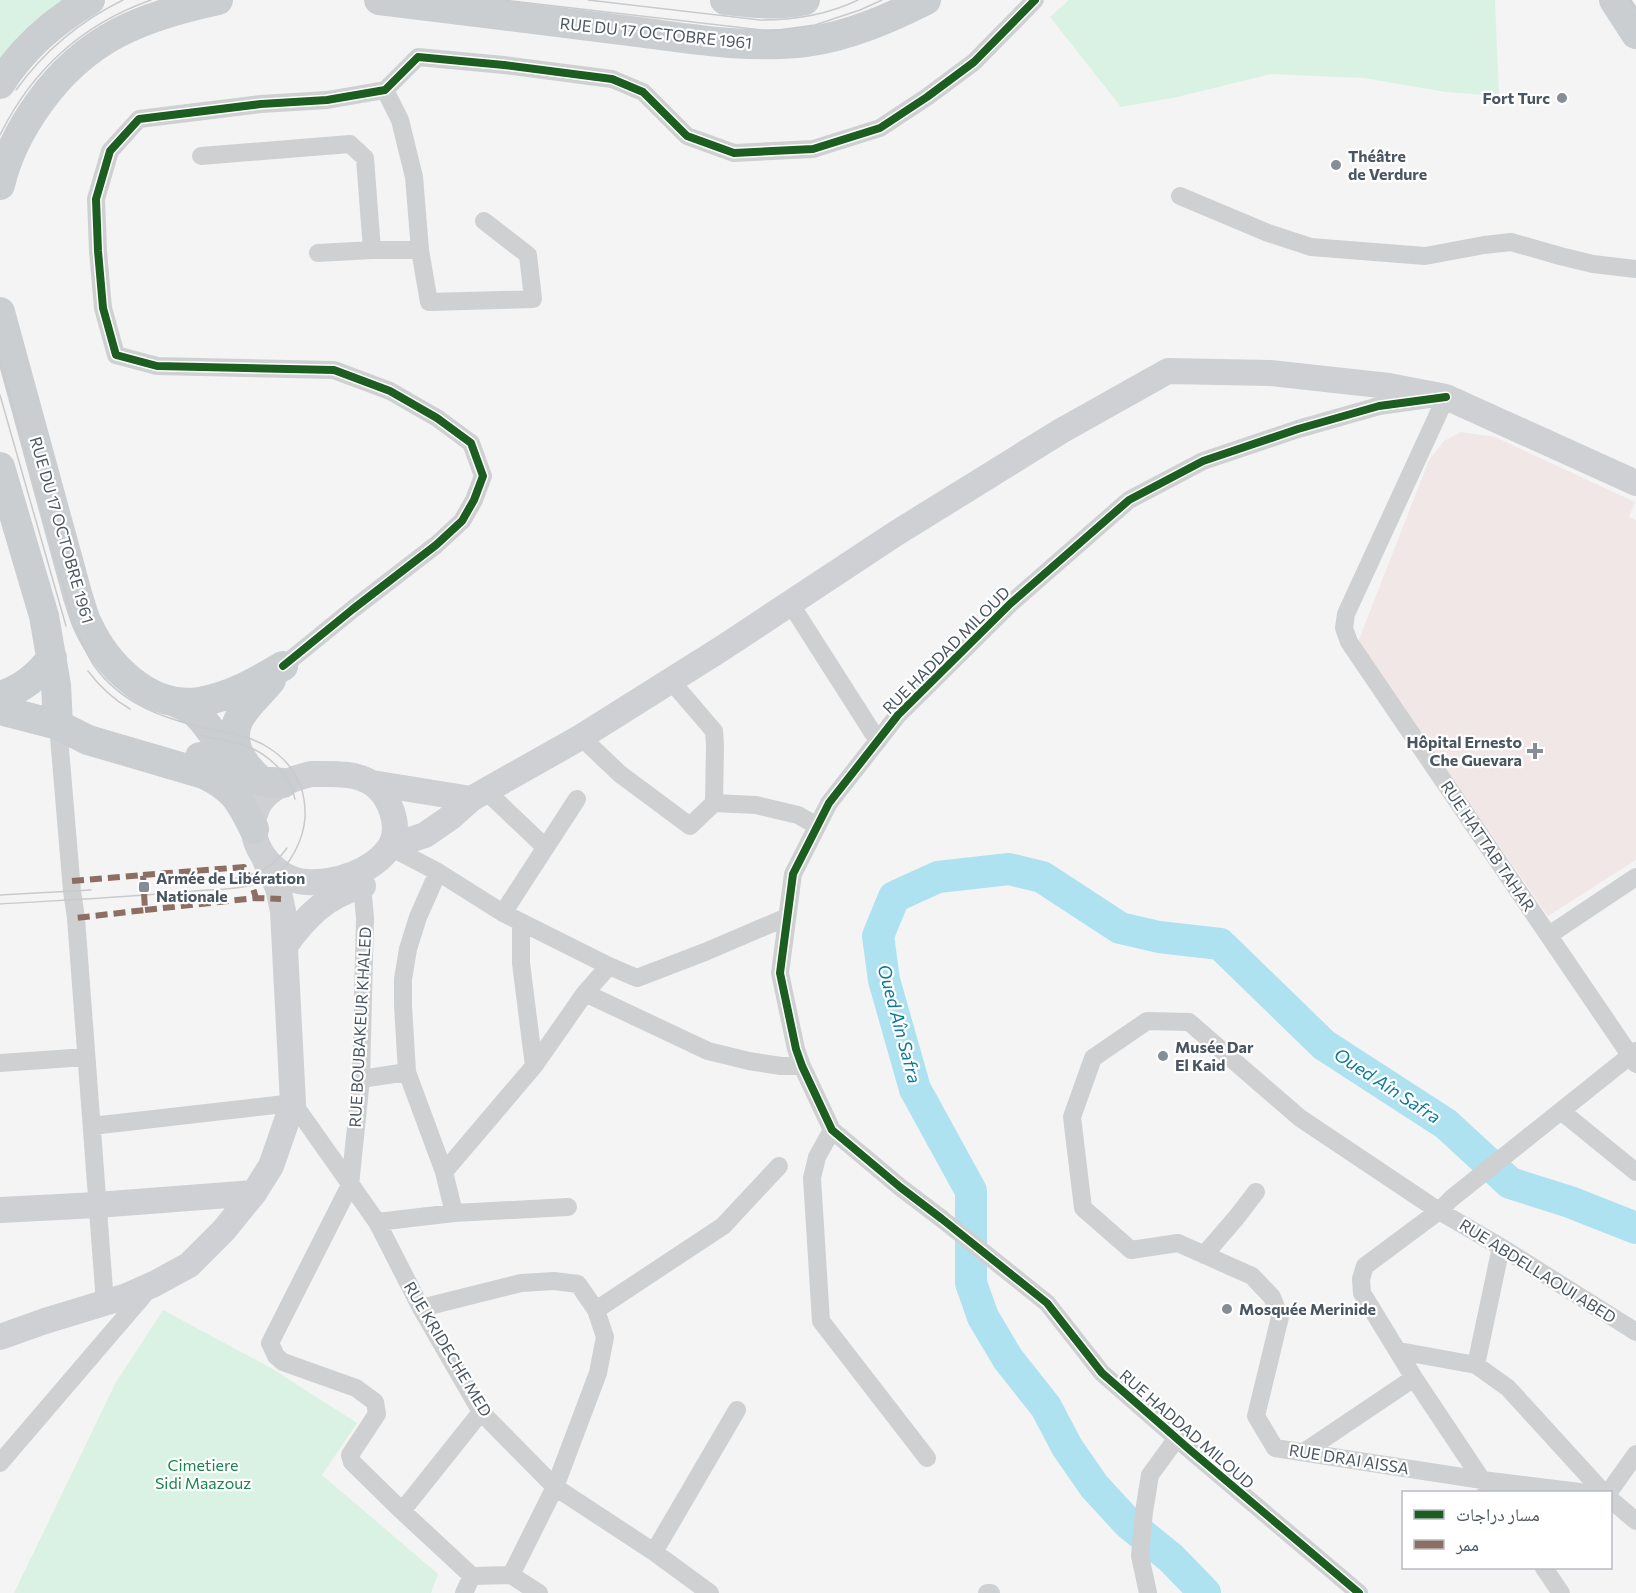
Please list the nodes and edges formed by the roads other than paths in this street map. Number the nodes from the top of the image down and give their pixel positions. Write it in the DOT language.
graph roads {
  1 [pos="90,0"];
  2 [pos="218,0"];
  3 [pos="379,0"];
  4 [pos="724,0"];
  5 [pos="806,0"];
  6 [pos="926,0"];
  7 [pos="1035,0"];
  8 [pos="1623,13"];
  9 [pos="1636,34"];
  10 [pos="0,84"];
  11 [pos="385,90"];
  12 [pos="201,156"];
  13 [pos="0,185"];
  14 [pos="1180,196"];
  15 [pos="484,221"];
  16 [pos="372,250"];
  17 [pos="420,250"];
  18 [pos="318,253"];
  19 [pos="1636,269"];
  20 [pos="0,312"];
  21 [pos="1446,397"];
  22 [pos="0,467"];
  23 [pos="1636,483"];
  24 [pos="790,603"];
  25 [pos="52,657"];
  26 [pos="283,666"];
  27 [pos="671,681"];
  28 [pos="0,696"];
  29 [pos="175,702"];
  30 [pos="0,710"];
  31 [pos="58,725"];
  32 [pos="581,737"];
  33 [pos="878,741"];
  34 [pos="262,778"];
  35 [pos="372,783"];
  36 [pos="478,795"];
  37 [pos="577,799"];
  38 [pos="714,803"];
  39 [pos="817,826"];
  40 [pos="254,829"];
  41 [pos="391,845"];
  42 [pos="545,847"];
  43 [pos="265,860"];
  44 [pos="438,872"];
  45 [pos="1636,877"];
  46 [pos="362,879"];
  47 [pos="327,880"];
  48 [pos="503,913"];
  49 [pos="787,917"];
  50 [pos="521,922"];
  51 [pos="1549,935"];
  52 [pos="285,946"];
  53 [pos="609,966"];
  54 [pos="585,993"];
  55 [pos="1634,1057"];
  56 [pos="86,1058"];
  57 [pos="0,1063"];
  58 [pos="534,1066"];
  59 [pos="802,1066"];
  60 [pos="407,1072"];
  61 [pos="361,1079"];
  62 [pos="293,1103"];
  63 [pos="1561,1111"];
  64 [pos="92,1126"];
  65 [pos="832,1130"];
  66 [pos="779,1166"];
  67 [pos="444,1172"];
  68 [pos="1636,1172"];
  69 [pos="350,1185"];
  70 [pos="1256,1192"];
  71 [pos="255,1193"];
  72 [pos="1446,1204"];
  73 [pos="97,1205"];
  74 [pos="568,1207"];
  75 [pos="0,1210"];
  76 [pos="454,1213"];
  77 [pos="377,1222"];
  78 [pos="1501,1247"];
  79 [pos="1204,1255"];
  80 [pos="154,1284"];
  81 [pos="105,1303"];
  82 [pos="421,1308"];
  83 [pos="596,1310"];
  84 [pos="1636,1332"];
  85 [pos="0,1337"];
  86 [pos="1399,1352"];
  87 [pos="1476,1365"];
  88 [pos="1414,1378"];
  89 [pos="737,1410"];
  90 [pos="481,1412"];
  91 [pos="1177,1438"];
  92 [pos="1304,1452"];
  93 [pos="1636,1454"];
  94 [pos="927,1458"];
  95 [pos="0,1463"];
  96 [pos="1486,1486"];
  97 [pos="555,1487"];
  98 [pos="1564,1491"];
  99 [pos="1602,1491"];
  100 [pos="1610,1491"];
  101 [pos="1612,1500"];
  102 [pos="402,1511"];
  103 [pos="1636,1521"];
  104 [pos="654,1552"];
  105 [pos="1545,1569"];
  106 [pos="511,1575"];
  107 [pos="472,1576"];
  108 [pos="464,1593"];
  109 [pos="539,1593"];
  110 [pos="710,1593"];
  111 [pos="1148,1593"];
  112 [pos="1359,1593"];
  113 [pos="1561,1593"];
  1 -- 10 [label="main road"];
  2 -- 13 [label="main road"];
  3 -- 6 [label="main road, RUE DU 17 OCTOBRE 1961"];
  4 -- 5 [label="main road"];
  7 -- 11 [label="street"];
  8 -- 9 [label="main road"];
  11 -- 17 [label="street"];
  11 -- 26 [label="street"];
  12 -- 16 [label="street"];
  14 -- 19 [label="street"];
  15 -- 17 [label="street"];
  16 -- 17 [label="street"];
  16 -- 18 [label="street"];
  20 -- 29 [label="main road, RUE DU 17 OCTOBRE 1961"];
  21 -- 23 [label="main road"];
  21 -- 24 [label="main road"];
  21 -- 33 [label="street, RUE HADDAD MILOUD"];
  21 -- 51 [label="street, RUE HATTAB TAHAR"];
  22 -- 25 [label="main road"];
  24 -- 27 [label="main road"];
  24 -- 33 [label="street"];
  25 -- 28 [label="main road"];
  25 -- 31 [label="main road"];
  26 -- 29 [label="main road, RUE DU 17 OCTOBRE 1961"];
  26 -- 34 [label="main road"];
  27 -- 32 [label="main road"];
  27 -- 38 [label="street"];
  29 -- 34 [label="main road"];
  30 -- 31 [label="main road"];
  31 -- 34 [label="main road"];
  31 -- 40 [label="main road"];
  31 -- 56 [label="street"];
  32 -- 36 [label="main road"];
  32 -- 38 [label="street"];
  33 -- 39 [label="street, RUE HADDAD MILOUD"];
  34 -- 35 [label="main road"];
  34 -- 40 [label="main road"];
  35 -- 36 [label="main road"];
  35 -- 41 [label="main road"];
  36 -- 41 [label="main road"];
  36 -- 42 [label="street"];
  37 -- 42 [label="street"];
  38 -- 39 [label="street"];
  39 -- 49 [label="street, RUE HADDAD MILOUD"];
  40 -- 43 [label="main road"];
  41 -- 44 [label="street"];
  41 -- 46 [label="main road"];
  42 -- 48 [label="street"];
  43 -- 47 [label="main road"];
  43 -- 52 [label="main road"];
  44 -- 48 [label="street"];
  44 -- 60 [label="street"];
  45 -- 51 [label="street"];
  46 -- 47 [label="main road"];
  46 -- 52 [label="main road"];
  46 -- 61 [label="street, RUE BOUBAKEUR KHALED"];
  47 -- 52 [label="main road"];
  48 -- 50 [label="street"];
  49 -- 53 [label="street"];
  49 -- 59 [label="street, RUE HADDAD MILOUD"];
  50 -- 53 [label="street"];
  50 -- 58 [label="street"];
  51 -- 55 [label="street, RUE HATTAB TAHAR"];
  52 -- 62 [label="main road"];
  53 -- 54 [label="street"];
  54 -- 58 [label="street"];
  54 -- 59 [label="street"];
  55 -- 63 [label="street"];
  56 -- 57 [label="street"];
  56 -- 64 [label="street"];
  58 -- 67 [label="street"];
  59 -- 65 [label="street, RUE HADDAD MILOUD"];
  60 -- 61 [label="street"];
  60 -- 67 [label="street"];
  61 -- 69 [label="street, RUE BOUBAKEUR KHALED"];
  62 -- 64 [label="street"];
  62 -- 69 [label="street, RUE KRIDECHE MED"];
  62 -- 71 [label="main road"];
  63 -- 68 [label="street"];
  63 -- 72 [label="street"];
  64 -- 73 [label="street"];
  65 -- 91 [label="street, RUE HADDAD MILOUD"];
  65 -- 94 [label="street"];
  66 -- 83 [label="street"];
  67 -- 76 [label="street"];
  69 -- 77 [label="street, RUE KRIDECHE MED"];
  69 -- 102 [label="street, RUE BOUBAKEUR KHALED"];
  70 -- 79 [label="street"];
  71 -- 73 [label="main road"];
  71 -- 80 [label="main road"];
  72 -- 78 [label="street, RUE ABDELLAOUI ABED"];
  72 -- 79 [label="street, RUE DRAI AISSA"];
  72 -- 86 [label="street"];
  73 -- 75 [label="main road"];
  73 -- 81 [label="street"];
  74 -- 76 [label="street"];
  76 -- 77 [label="street"];
  77 -- 82 [label="street, RUE KRIDECHE MED"];
  78 -- 84 [label="street, RUE ABDELLAOUI ABED"];
  78 -- 87 [label="street"];
  79 -- 92 [label="street, RUE DRAI AISSA"];
  80 -- 81 [label="main road"];
  80 -- 95 [label="street"];
  81 -- 85 [label="main road"];
  82 -- 83 [label="street"];
  82 -- 90 [label="street, RUE KRIDECHE MED"];
  83 -- 97 [label="street"];
  86 -- 87 [label="street"];
  86 -- 88 [label="street"];
  87 -- 99 [label="street"];
  88 -- 92 [label="street"];
  88 -- 96 [label="street"];
  89 -- 104 [label="street"];
  90 -- 97 [label="street, RUE KRIDECHE MED"];
  90 -- 102 [label="street"];
  91 -- 111 [label="street"];
  91 -- 112 [label="street, RUE HADDAD MILOUD"];
  92 -- 96 [label="street, RUE DRAI AISSA"];
  93 -- 100 [label="street"];
  96 -- 98 [label="street, RUE DRAI AISSA"];
  97 -- 104 [label="street, RUE KRIDECHE MED"];
  97 -- 106 [label="street"];
  101 -- 103 [label="street"];
  102 -- 107 [label="street"];
  104 -- 110 [label="street, RUE KRIDECHE MED"];
  105 -- 113 [label="street"];
  106 -- 107 [label="street"];
  106 -- 109 [label="street"];
  107 -- 108 [label="street"];
}
